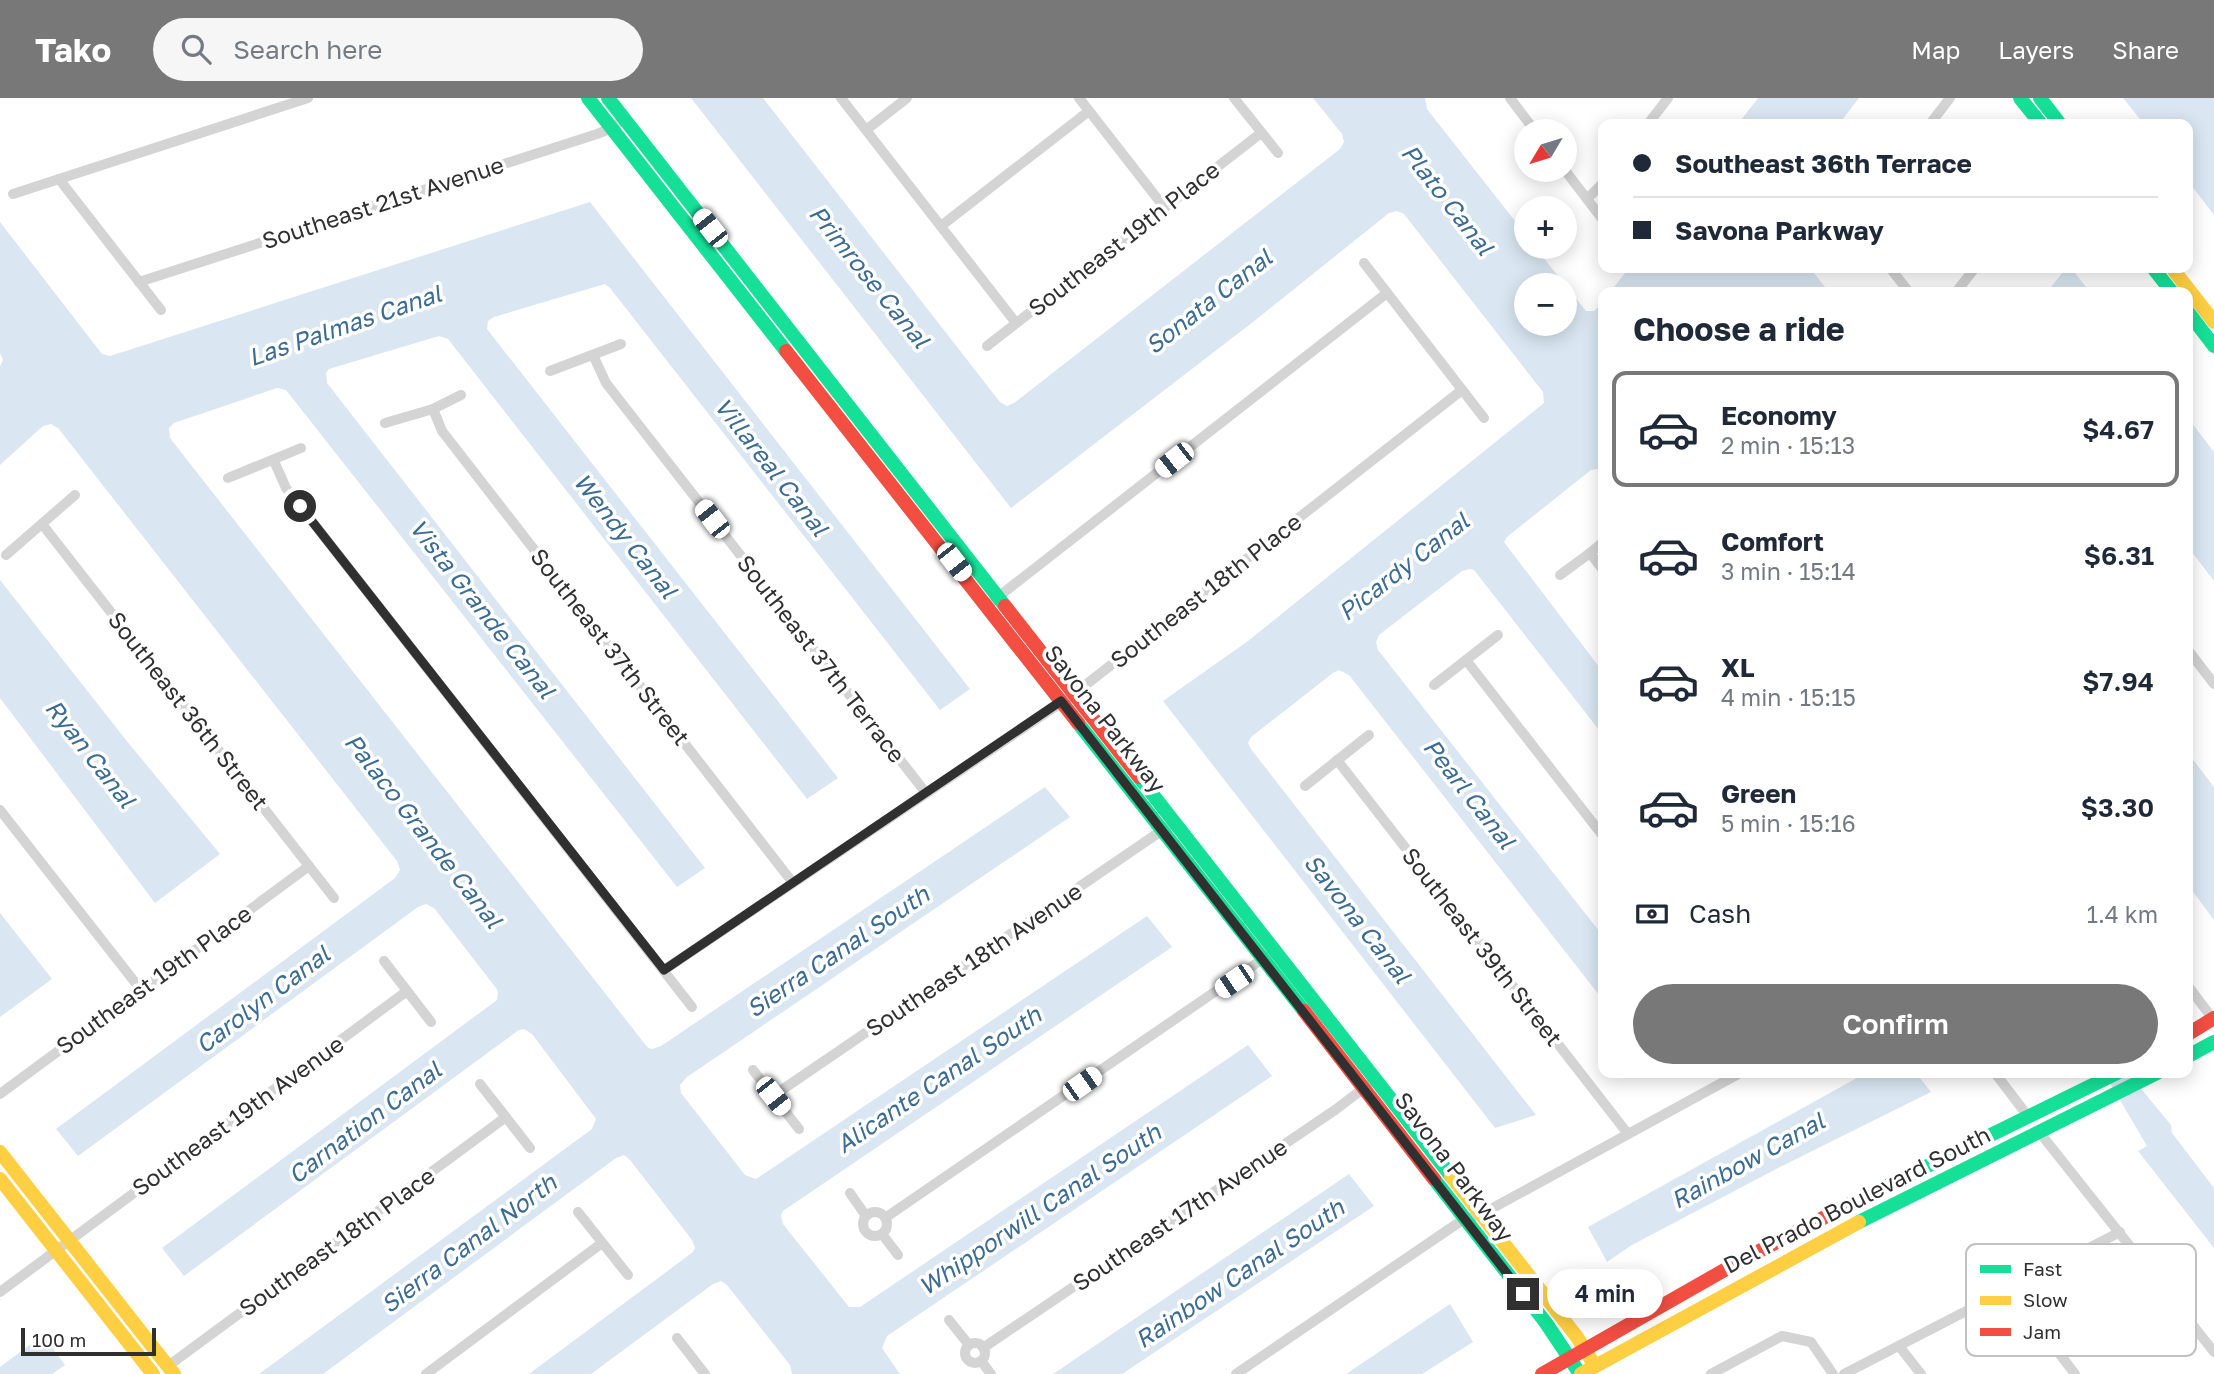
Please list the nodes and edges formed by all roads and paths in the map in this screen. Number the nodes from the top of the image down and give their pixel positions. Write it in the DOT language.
graph roads {
  1 [pos="308,98"];
  2 [pos="589,98"];
  3 [pos="608,98"];
  4 [pos="841,98"];
  5 [pos="907,98"];
  6 [pos="1079,98"];
  7 [pos="1234,98"];
  8 [pos="1668,98"];
  9 [pos="1950,98"];
  10 [pos="2020,98"];
  11 [pos="2040,98"];
  12 [pos="1512,99"];
  13 [pos="1089,111"];
  14 [pos="624,119"];
  15 [pos="1526,119"];
  16 [pos="1652,119"];
  17 [pos="1934,119"];
  18 [pos="2037,119"];
  19 [pos="2056,119"];
  20 [pos="612,128"];
  21 [pos="866,130"];
  22 [pos="1261,132"];
  23 [pos="1278,153"];
  24 [pos="59,179"];
  25 [pos="1574,182"];
  26 [pos="1598,188"];
  27 [pos="13,194"];
  28 [pos="1587,199"];
  29 [pos="1164,207"];
  30 [pos="1598,213"];
  31 [pos="941,226"];
  32 [pos="1364,263"];
  33 [pos="1894,273"];
  34 [pos="1971,273"];
  35 [pos="2157,273"];
  36 [pos="139,282"];
  37 [pos="1905,287"];
  38 [pos="1960,287"];
  39 [pos="2168,287"];
  40 [pos="1387,293"];
  41 [pos="2193,300"];
  42 [pos="161,310"];
  43 [pos="2193,315"];
  44 [pos="1016,323"];
  45 [pos="2211,327"];
  46 [pos="621,344"];
  47 [pos="987,346"];
  48 [pos="2214,346"];
  49 [pos="593,355"];
  50 [pos="550,371"];
  51 [pos="823,384"];
  52 [pos="1462,390"];
  53 [pos="461,395"];
  54 [pos="433,409"];
  55 [pos="1484,418"];
  56 [pos="386,423"];
  57 [pos="301,448"];
  58 [pos="274,461"];
  59 [pos="228,478"];
  60 [pos="75,495"];
  61 [pos="42,524"];
  62 [pos="1598,546"];
  63 [pos="1590,552"];
  64 [pos="6,555"];
  65 [pos="1598,563"];
  66 [pos="1560,575"];
  67 [pos="993,601"];
  68 [pos="1498,635"];
  69 [pos="2193,657"];
  70 [pos="1465,660"];
  71 [pos="2214,684"];
  72 [pos="1434,685"];
  73 [pos="1067,697"];
  74 [pos="1369,735"];
  75 [pos="1337,760"];
  76 [pos="1305,786"];
  77 [pos="926,793"];
  78 [pos="0,810"];
  79 [pos="1168,827"];
  80 [pos="1598,830"];
  81 [pos="309,866"];
  82 [pos="793,883"];
  83 [pos="334,898"];
  84 [pos="1269,955"];
  85 [pos="384,961"];
  86 [pos="664,970"];
  87 [pos="141,990"];
  88 [pos="407,991"];
  89 [pos="2193,992"];
  90 [pos="692,1007"];
  91 [pos="2214,1019"];
  92 [pos="431,1022"];
  93 [pos="2193,1031"];
  94 [pos="2214,1042"];
  95 [pos="2193,1053"];
  96 [pos="753,1070"];
  97 [pos="1731,1078"];
  98 [pos="1999,1078"];
  99 [pos="2107,1078"];
  100 [pos="2147,1078"];
  101 [pos="480,1084"];
  102 [pos="1370,1084"];
  103 [pos="0,1094"];
  104 [pos="773,1096"];
  105 [pos="2055,1102"];
  106 [pos="2027,1115"];
  107 [pos="506,1117"];
  108 [pos="799,1129"];
  109 [pos="2040,1133"];
  110 [pos="1628,1134"];
  111 [pos="2015,1144"];
  112 [pos="530,1147"];
  113 [pos="0,1152"];
  114 [pos="0,1179"];
  115 [pos="850,1193"];
  116 [pos="578,1212"];
  117 [pos="1480,1215"];
  118 [pos="866,1216"];
  119 [pos="885,1218"];
  120 [pos="1464,1219"];
  121 [pos="2120,1232"];
  122 [pos="881,1234"];
  123 [pos="69,1240"];
  124 [pos="602,1243"];
  125 [pos="2097,1244"];
  126 [pos="2129,1244"];
  127 [pos="55,1251"];
  128 [pos="898,1255"];
  129 [pos="628,1275"];
  130 [pos="0,1292"];
  131 [pos="1966,1312"];
  132 [pos="949,1320"];
  133 [pos="2196,1329"];
  134 [pos="677,1338"];
  135 [pos="969,1345"];
  136 [pos="1899,1346"];
  137 [pos="983,1348"];
  138 [pos="1585,1348"];
  139 [pos="2214,1352"];
  140 [pos="2061,1356"];
  141 [pos="1570,1357"];
  142 [pos="981,1361"];
  143 [pos="1595,1366"];
  144 [pos="163,1372"];
  145 [pos="700,1372"];
  146 [pos="426,1374"];
  147 [pos="991,1374"];
  148 [pos="1236,1374"];
  149 [pos="1542,1374"];
  150 [pos="1580,1374"];
  151 [pos="1711,1374"];
  152 [pos="1833,1374"];
  153 [pos="1844,1374"];
  154 [pos="1921,1374"];
  155 [pos="2075,1374"];
  1 -- 24 [label="street"];
  2 -- 20 [label="street, Savona Parkway"];
  3 -- 14 [label="street, Savona Parkway"];
  4 -- 21 [label="street"];
  5 -- 21 [label="street"];
  6 -- 13 [label="street"];
  7 -- 22 [label="street"];
  8 -- 16 [label="street"];
  9 -- 17 [label="street"];
  10 -- 18 [label="street"];
  11 -- 19 [label="street"];
  12 -- 15 [label="street"];
  13 -- 29 [label="street"];
  13 -- 31 [label="street"];
  14 -- 20 [label="street, Southeast 21st Avenue"];
  14 -- 51 [label="street, Savona Parkway"];
  20 -- 36 [label="street, Southeast 21st Avenue"];
  20 -- 51 [label="street, Savona Parkway"];
  21 -- 31 [label="street"];
  22 -- 23 [label="street"];
  22 -- 29 [label="street, Southeast 19th Place"];
  24 -- 27 [label="street"];
  24 -- 36 [label="street"];
  25 -- 28 [label="street"];
  26 -- 28 [label="street"];
  28 -- 30 [label="street"];
  29 -- 44 [label="street, Southeast 19th Place"];
  31 -- 44 [label="street"];
  32 -- 40 [label="street"];
  33 -- 37 [label="street"];
  34 -- 38 [label="street"];
  35 -- 39 [label="street"];
  36 -- 42 [label="street"];
  40 -- 52 [label="street"];
  40 -- 67 [label="street"];
  41 -- 45 [label="street"];
  43 -- 45 [label="street"];
  44 -- 47 [label="street, Southeast 19th Place"];
  45 -- 48 [label="street"];
  46 -- 49 [label="street"];
  49 -- 50 [label="street"];
  49 -- 77 [label="street, Southeast 37th Terrace"];
  51 -- 67 [label="street, Savona Parkway"];
  52 -- 55 [label="street"];
  52 -- 73 [label="street, Southeast 18th Place"];
  53 -- 54 [label="street"];
  54 -- 56 [label="street"];
  54 -- 82 [label="street, Southeast 37th Street"];
  57 -- 58 [label="street"];
  58 -- 59 [label="street"];
  58 -- 86 [label="street"];
  60 -- 61 [label="street"];
  61 -- 64 [label="street"];
  61 -- 81 [label="street, Southeast 36th Street"];
  62 -- 63 [label="street"];
  63 -- 65 [label="street"];
  63 -- 66 [label="street"];
  67 -- 73 [label="street, Savona Parkway"];
  68 -- 70 [label="street"];
  69 -- 71 [label="street"];
  70 -- 72 [label="street"];
  70 -- 80 [label="street"];
  73 -- 77 [label="street, Southeast 18th Place"];
  73 -- 79 [label="street, Savona Parkway"];
  74 -- 75 [label="street"];
  75 -- 76 [label="street"];
  75 -- 110 [label="street, Southeast 39th Street"];
  77 -- 82 [label="street, Southeast 18th Place"];
  78 -- 87 [label="street"];
  79 -- 84 [label="street, Savona Parkway"];
  79 -- 104 [label="street, Southeast 18th Avenue"];
  81 -- 83 [label="street, Southeast 36th Street"];
  81 -- 87 [label="street, Southeast 19th Place"];
  82 -- 86 [label="street, Southeast 18th Place"];
  84 -- 102 [label="street, Savona Parkway"];
  84 -- 119 [label="street"];
  85 -- 88 [label="street"];
  86 -- 90 [label="street"];
  87 -- 103 [label="street, Southeast 19th Place"];
  88 -- 92 [label="street"];
  88 -- 123 [label="street, Southeast 19th Avenue"];
  89 -- 91 [label="street"];
  91 -- 93 [label="street"];
  94 -- 95 [label="street"];
  96 -- 104 [label="street"];
  97 -- 110 [label="street"];
  98 -- 106 [label="street"];
  99 -- 105 [label="street, Del Prado Boulevard South"];
  100 -- 109 [label="street, Del Prado Boulevard South"];
  101 -- 107 [label="street"];
  102 -- 117 [label="street, Savona Parkway"];
  102 -- 120 [label="street, Savona Parkway"];
  102 -- 137 [label="street, Southeast 17th Avenue"];
  104 -- 108 [label="street"];
  105 -- 106 [label="street, Del Prado Boulevard South"];
  105 -- 109 [label="street"];
  106 -- 111 [label="street"];
  106 -- 138 [label="street, Del Prado Boulevard South"];
  107 -- 112 [label="street"];
  107 -- 144 [label="street, Southeast 18th Place"];
  109 -- 111 [label="street, Del Prado Boulevard South"];
  109 -- 121 [label="street"];
  110 -- 117 [label="street"];
  111 -- 143 [label="street, Del Prado Boulevard South"];
  113 -- 123 [label="street"];
  114 -- 127 [label="street"];
  115 -- 118 [label="street"];
  116 -- 124 [label="street"];
  117 -- 120 [label="street"];
  117 -- 138 [label="street, Savona Parkway"];
  118 -- 119 [label="street"];
  118 -- 122 [label="street"];
  119 -- 122 [label="street"];
  120 -- 141 [label="street, Savona Parkway"];
  120 -- 148 [label="street"];
  121 -- 125 [label="street"];
  121 -- 126 [label="street"];
  122 -- 128 [label="street"];
  123 -- 127 [label="street, Southeast 19th Avenue"];
  123 -- 144 [label="street"];
  124 -- 129 [label="street"];
  124 -- 146 [label="street"];
  127 -- 130 [label="street"];
  127 -- 144 [label="street"];
  131 -- 136 [label="street"];
  132 -- 135 [label="street"];
  133 -- 139 [label="street"];
  134 -- 145 [label="street"];
  135 -- 137 [label="street"];
  135 -- 142 [label="street"];
  136 -- 153 [label="street"];
  136 -- 154 [label="street"];
  137 -- 142 [label="street"];
  138 -- 141 [label="street, Del Prado Boulevard South"];
  138 -- 143 [label="street, Savona Parkway"];
  140 -- 155 [label="street"];
  141 -- 149 [label="street, Del Prado Boulevard South"];
  141 -- 150 [label="street, Savona Parkway"];
  142 -- 147 [label="street"];
  143 -- 150 [label="street, Del Prado Boulevard South"];
  151 -- 152 [label="street"];
}
